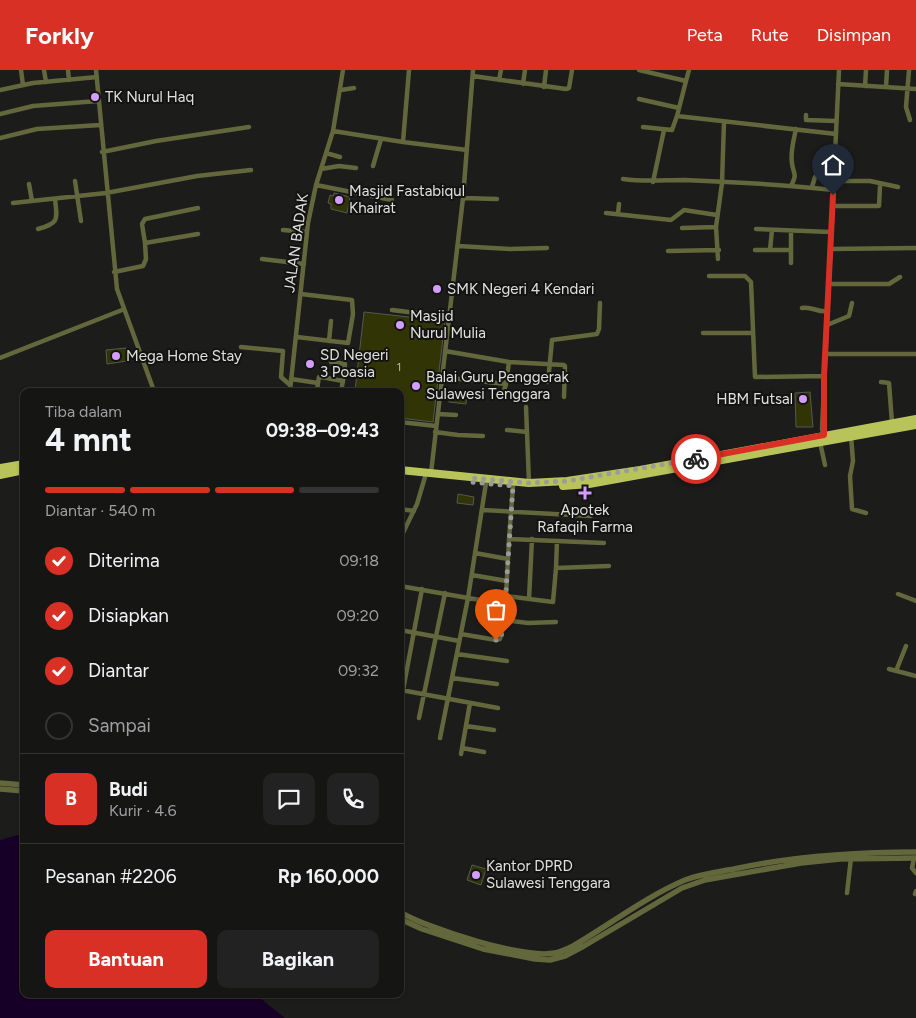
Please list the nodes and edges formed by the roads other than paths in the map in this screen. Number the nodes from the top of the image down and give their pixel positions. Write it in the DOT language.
graph roads {
  1 [pos="21,70"];
  2 [pos="44,70"];
  3 [pos="68,70"];
  4 [pos="96,70"];
  5 [pos="343,70"];
  6 [pos="409,70"];
  7 [pos="474,70"];
  8 [pos="501,70"];
  9 [pos="525,70"];
  10 [pos="546,70"];
  11 [pos="572,70"];
  12 [pos="639,70"];
  13 [pos="689,70"];
  14 [pos="839,70"];
  15 [pos="866,70"];
  16 [pos="887,70"];
  17 [pos="909,70"];
  18 [pos="473,76"];
  19 [pos="96,78"];
  20 [pos="69,80"];
  21 [pos="499,80"];
  22 [pos="686,81"];
  23 [pos="46,82"];
  24 [pos="523,84"];
  25 [pos="838,84"];
  26 [pos="23,85"];
  27 [pos="544,86"];
  28 [pos="865,86"];
  29 [pos="886,87"];
  30 [pos="354,88"];
  31 [pos="908,88"];
  32 [pos="916,89"];
  33 [pos="0,90"];
  34 [pos="341,90"];
  35 [pos="639,99"];
  36 [pos="98,101"];
  37 [pos="679,108"];
  38 [pos="0,114"];
  39 [pos="806,115"];
  40 [pos="677,116"];
  41 [pos="910,120"];
  42 [pos="836,121"];
  43 [pos="724,122"];
  44 [pos="100,125"];
  45 [pos="249,127"];
  46 [pos="643,127"];
  47 [pos="796,129"];
  48 [pos="664,130"];
  49 [pos="332,132"];
  50 [pos="836,134"];
  51 [pos="0,138"];
  52 [pos="381,139"];
  53 [pos="403,142"];
  54 [pos="467,150"];
  55 [pos="102,152"];
  56 [pos="326,152"];
  57 [pos="340,157"];
  58 [pos="373,166"];
  59 [pos="356,168"];
  60 [pos="251,170"];
  61 [pos="321,170"];
  62 [pos="834,178"];
  63 [pos="623,179"];
  64 [pos="75,181"];
  65 [pos="653,182"];
  66 [pos="722,183"];
  67 [pos="30,184"];
  68 [pos="316,185"];
  69 [pos="791,186"];
  70 [pos="880,186"];
  71 [pos="898,187"];
  72 [pos="812,188"];
  73 [pos="833,190"];
  74 [pos="106,193"];
  75 [pos="76,196"];
  76 [pos="463,198"];
  77 [pos="55,199"];
  78 [pos="497,199"];
  79 [pos="392,200"];
  80 [pos="32,201"];
  81 [pos="13,203"];
  82 [pos="619,204"];
  83 [pos="832,206"];
  84 [pos="198,208"];
  85 [pos="606,213"];
  86 [pos="618,214"];
  87 [pos="717,215"];
  88 [pos="81,221"];
  89 [pos="716,227"];
  90 [pos="682,228"];
  91 [pos="38,229"];
  92 [pos="756,229"];
  93 [pos="283,230"];
  94 [pos="772,230"];
  95 [pos="791,231"];
  96 [pos="307,232"];
  97 [pos="830,232"];
  98 [pos="198,234"];
  99 [pos="145,243"];
  100 [pos="458,246"];
  101 [pos="547,248"];
  102 [pos="916,248"];
  103 [pos="830,249"];
  104 [pos="719,250"];
  105 [pos="755,250"];
  106 [pos="770,250"];
  107 [pos="791,250"];
  108 [pos="668,251"];
  109 [pos="262,259"];
  110 [pos="718,259"];
  111 [pos="304,264"];
  112 [pos="791,264"];
  113 [pos="114,272"];
  114 [pos="709,276"];
  115 [pos="900,278"];
  116 [pos="829,284"];
  117 [pos="301,294"];
  118 [pos="600,303"];
  119 [pos="852,303"];
  120 [pos="802,308"];
  121 [pos="122,310"];
  122 [pos="392,310"];
  123 [pos="828,311"];
  124 [pos="449,317"];
  125 [pos="331,320"];
  126 [pos="827,324"];
  127 [pos="754,332"];
  128 [pos="703,333"];
  129 [pos="297,337"];
  130 [pos="329,341"];
  131 [pos="242,347"];
  132 [pos="284,351"];
  133 [pos="445,351"];
  134 [pos="295,354"];
  135 [pos="825,354"];
  136 [pos="916,354"];
  137 [pos="0,358"];
  138 [pos="331,362"];
  139 [pos="509,362"];
  140 [pos="549,366"];
  141 [pos="824,376"];
  142 [pos="441,377"];
  143 [pos="292,379"];
  144 [pos="343,381"];
  145 [pos="548,382"];
  146 [pos="881,382"];
  147 [pos="318,383"];
  148 [pos="506,384"];
  149 [pos="290,385"];
  150 [pos="153,388"];
  151 [pos="317,388"];
  152 [pos="342,388"];
  153 [pos="502,397"];
  154 [pos="564,397"];
  155 [pos="526,407"];
  156 [pos="438,414"];
  157 [pos="456,415"];
  158 [pos="916,419"];
  159 [pos="404,423"];
  160 [pos="892,423"];
  161 [pos="916,425"];
  162 [pos="436,429"];
  163 [pos="507,430"];
  164 [pos="527,432"];
  165 [pos="483,436"];
  166 [pos="851,436"];
  167 [pos="823,439"];
  168 [pos="20,465"];
  169 [pos="825,465"];
  170 [pos="0,468"];
  171 [pos="20,471"];
  172 [pos="404,471"];
  173 [pos="404,474"];
  174 [pos="0,475"];
  175 [pos="428,475"];
  176 [pos="472,480"];
  177 [pos="593,480"];
  178 [pos="486,483"];
  179 [pos="529,483"];
  180 [pos="513,486"];
  181 [pos="404,510"];
  182 [pos="483,510"];
  183 [pos="414,511"];
  184 [pos="512,512"];
  185 [pos="866,513"];
  186 [pos="591,516"];
  187 [pos="404,530"];
  188 [pos="509,539"];
  189 [pos="532,539"];
  190 [pos="557,541"];
  191 [pos="604,543"];
  192 [pos="476,553"];
  193 [pos="508,559"];
  194 [pos="609,566"];
  195 [pos="556,568"];
  196 [pos="472,575"];
  197 [pos="507,580"];
  198 [pos="404,587"];
  199 [pos="422,589"];
  200 [pos="445,593"];
  201 [pos="898,594"];
  202 [pos="506,596"];
  203 [pos="468,598"];
  204 [pos="529,599"];
  205 [pos="916,601"];
  206 [pos="553,602"];
  207 [pos="560,602"];
  208 [pos="505,604"];
  209 [pos="504,620"];
  210 [pos="556,622"];
  211 [pos="404,631"];
  212 [pos="415,633"];
  213 [pos="461,634"];
  214 [pos="436,637"];
  215 [pos="459,641"];
  216 [pos="906,646"];
  217 [pos="457,654"];
  218 [pos="507,660"];
  219 [pos="889,669"];
  220 [pos="896,671"];
  221 [pos="916,676"];
  222 [pos="404,678"];
  223 [pos="452,678"];
  224 [pos="497,684"];
  225 [pos="404,691"];
  226 [pos="424,694"];
  227 [pos="448,699"];
  228 [pos="470,703"];
  229 [pos="498,708"];
  230 [pos="419,718"];
  231 [pos="466,726"];
  232 [pos="494,730"];
  233 [pos="440,738"];
  234 [pos="484,752"];
  235 [pos="0,783"];
  236 [pos="20,788"];
  237 [pos="20,788"];
  238 [pos="0,789"];
  239 [pos="868,855"];
  240 [pos="915,856"];
  241 [pos="851,858"];
  242 [pos="772,864"];
  243 [pos="916,873"];
  244 [pos="847,893"];
  245 [pos="404,914"];
  246 [pos="404,921"];
  247 [pos="487,946"];
  1 -- 26 [label="street"];
  2 -- 23 [label="street"];
  3 -- 20 [label="street"];
  4 -- 19 [label="street"];
  5 -- 34 [label="street, JALAN BADAK"];
  6 -- 53 [label="street"];
  7 -- 18 [label="street"];
  8 -- 21 [label="street"];
  9 -- 24 [label="street"];
  10 -- 27 [label="street"];
  11 -- 27 [label="street"];
  12 -- 22 [label="street"];
  13 -- 22 [label="street"];
  14 -- 25 [label="street"];
  15 -- 28 [label="street"];
  16 -- 29 [label="street"];
  17 -- 31 [label="street"];
  18 -- 21 [label="street"];
  18 -- 54 [label="street"];
  19 -- 20 [label="street"];
  19 -- 36 [label="street"];
  20 -- 23 [label="street"];
  21 -- 24 [label="street"];
  22 -- 37 [label="street"];
  23 -- 26 [label="street"];
  24 -- 27 [label="street"];
  25 -- 28 [label="street"];
  25 -- 42 [label="street"];
  26 -- 33 [label="street"];
  28 -- 29 [label="street"];
  29 -- 31 [label="street"];
  30 -- 34 [label="street"];
  31 -- 32 [label="street"];
  31 -- 41 [label="street"];
  34 -- 49 [label="street, JALAN BADAK"];
  35 -- 37 [label="street"];
  36 -- 38 [label="street"];
  36 -- 44 [label="street"];
  37 -- 40 [label="street"];
  39 -- 42 [label="street"];
  40 -- 43 [label="street"];
  40 -- 48 [label="street"];
  42 -- 50 [label="street"];
  43 -- 47 [label="street"];
  43 -- 66 [label="street"];
  44 -- 51 [label="street"];
  44 -- 55 [label="street"];
  45 -- 55 [label="street"];
  46 -- 48 [label="street"];
  47 -- 50 [label="street"];
  47 -- 69 [label="street"];
  48 -- 65 [label="street"];
  49 -- 52 [label="street"];
  49 -- 56 [label="street, JALAN BADAK"];
  50 -- 62 [label="street"];
  52 -- 53 [label="street"];
  52 -- 58 [label="street"];
  53 -- 54 [label="street"];
  54 -- 76 [label="street"];
  55 -- 74 [label="street"];
  56 -- 57 [label="street"];
  56 -- 61 [label="street, JALAN BADAK"];
  59 -- 61 [label="street"];
  60 -- 74 [label="street"];
  61 -- 68 [label="street, JALAN BADAK"];
  62 -- 71 [label="street"];
  62 -- 72 [label="street"];
  62 -- 73 [label="street"];
  63 -- 65 [label="street"];
  64 -- 75 [label="street"];
  65 -- 66 [label="street"];
  66 -- 69 [label="street"];
  66 -- 87 [label="street"];
  67 -- 80 [label="street"];
  68 -- 79 [label="street"];
  68 -- 96 [label="street, JALAN BADAK"];
  69 -- 72 [label="street"];
  70 -- 83 [label="street"];
  72 -- 73 [label="street"];
  73 -- 83 [label="street"];
  74 -- 75 [label="street"];
  74 -- 113 [label="street"];
  75 -- 77 [label="street"];
  75 -- 88 [label="street"];
  76 -- 78 [label="street"];
  76 -- 100 [label="street"];
  77 -- 80 [label="street"];
  77 -- 91 [label="street"];
  80 -- 81 [label="street"];
  82 -- 86 [label="street"];
  83 -- 97 [label="street"];
  84 -- 99 [label="street"];
  85 -- 86 [label="street"];
  86 -- 87 [label="street"];
  87 -- 89 [label="street"];
  89 -- 90 [label="street"];
  89 -- 104 [label="street"];
  92 -- 94 [label="street"];
  93 -- 96 [label="street"];
  94 -- 95 [label="street"];
  94 -- 106 [label="street"];
  95 -- 97 [label="street"];
  95 -- 107 [label="street"];
  96 -- 111 [label="street, JALAN BADAK"];
  97 -- 103 [label="street"];
  98 -- 99 [label="street"];
  99 -- 113 [label="street"];
  100 -- 101 [label="street"];
  100 -- 124 [label="street"];
  102 -- 103 [label="street"];
  103 -- 116 [label="street"];
  104 -- 108 [label="street"];
  104 -- 110 [label="street"];
  105 -- 106 [label="street"];
  106 -- 107 [label="street"];
  107 -- 112 [label="street"];
  109 -- 111 [label="street"];
  111 -- 117 [label="street, JALAN BADAK"];
  113 -- 121 [label="street"];
  114 -- 127 [label="street"];
  115 -- 116 [label="street"];
  116 -- 123 [label="street"];
  117 -- 129 [label="street, JALAN BADAK"];
  117 -- 130 [label="street"];
  118 -- 140 [label="street"];
  119 -- 126 [label="street"];
  120 -- 123 [label="street"];
  121 -- 137 [label="street"];
  121 -- 150 [label="street"];
  122 -- 124 [label="street"];
  123 -- 126 [label="street"];
  124 -- 133 [label="street"];
  125 -- 130 [label="street"];
  126 -- 135 [label="street"];
  127 -- 128 [label="street"];
  127 -- 141 [label="street"];
  129 -- 130 [label="street"];
  129 -- 134 [label="street, JALAN BADAK"];
  131 -- 132 [label="street"];
  132 -- 134 [label="street"];
  132 -- 149 [label="street"];
  133 -- 139 [label="street"];
  133 -- 142 [label="street"];
  134 -- 143 [label="street, JALAN BADAK"];
  135 -- 136 [label="street"];
  135 -- 141 [label="street"];
  138 -- 144 [label="street"];
  139 -- 140 [label="street"];
  139 -- 148 [label="street"];
  140 -- 145 [label="street"];
  140 -- 154 [label="street"];
  141 -- 167 [label="street"];
  142 -- 148 [label="street"];
  142 -- 156 [label="street"];
  143 -- 147 [label="street"];
  143 -- 149 [label="street, JALAN BADAK"];
  144 -- 147 [label="street"];
  144 -- 152 [label="street"];
  146 -- 160 [label="street"];
  147 -- 151 [label="street"];
  148 -- 153 [label="street"];
  155 -- 164 [label="street"];
  156 -- 157 [label="street"];
  156 -- 162 [label="street"];
  158 -- 160 [label="highway"];
  159 -- 162 [label="street"];
  160 -- 167 [label="highway"];
  161 -- 166 [label="highway"];
  162 -- 165 [label="street"];
  162 -- 175 [label="street"];
  163 -- 164 [label="street"];
  164 -- 179 [label="street"];
  166 -- 167 [label="highway"];
  166 -- 185 [label="street"];
  167 -- 169 [label="street"];
  167 -- 177 [label="highway"];
  168 -- 170 [label="highway"];
  171 -- 174 [label="highway"];
  172 -- 175 [label="highway"];
  173 -- 175 [label="highway"];
  175 -- 176 [label="highway"];
  175 -- 183 [label="street"];
  176 -- 178 [label="highway"];
  176 -- 179 [label="highway"];
  177 -- 179 [label="highway"];
  177 -- 180 [label="highway"];
  178 -- 180 [label="highway"];
  178 -- 182 [label="street"];
  180 -- 184 [label="street"];
  181 -- 183 [label="street"];
  182 -- 184 [label="street"];
  182 -- 192 [label="street"];
  183 -- 187 [label="street"];
  184 -- 186 [label="street"];
  184 -- 188 [label="street"];
  188 -- 189 [label="street"];
  188 -- 193 [label="street"];
  189 -- 190 [label="street"];
  189 -- 204 [label="street"];
  190 -- 191 [label="street"];
  190 -- 195 [label="street"];
  192 -- 193 [label="street"];
  192 -- 196 [label="street"];
  193 -- 197 [label="street"];
  194 -- 195 [label="street"];
  195 -- 206 [label="street"];
  196 -- 197 [label="street"];
  196 -- 203 [label="street"];
  197 -- 202 [label="street"];
  198 -- 199 [label="street"];
  199 -- 200 [label="street"];
  199 -- 212 [label="street"];
  200 -- 203 [label="street"];
  200 -- 214 [label="street"];
  201 -- 205 [label="street"];
  202 -- 204 [label="street"];
  202 -- 208 [label="street"];
  203 -- 208 [label="street"];
  203 -- 213 [label="street"];
  204 -- 206 [label="street"];
  206 -- 207 [label="street"];
  208 -- 209 [label="street"];
  209 -- 210 [label="street"];
  209 -- 213 [label="street"];
  211 -- 212 [label="street"];
  212 -- 214 [label="street"];
  212 -- 222 [label="street"];
  213 -- 215 [label="street"];
  214 -- 215 [label="street"];
  214 -- 226 [label="street"];
  215 -- 217 [label="street"];
  216 -- 220 [label="street"];
  217 -- 218 [label="street"];
  217 -- 223 [label="street"];
  219 -- 220 [label="street"];
  220 -- 221 [label="street"];
  223 -- 224 [label="street"];
  223 -- 227 [label="street"];
  225 -- 226 [label="street"];
  226 -- 227 [label="street"];
  226 -- 230 [label="street"];
  227 -- 228 [label="street"];
  227 -- 233 [label="street"];
  228 -- 229 [label="street"];
  228 -- 231 [label="street"];
  231 -- 232 [label="street"];
  231 -- 234 [label="street"];
  235 -- 236 [label="street"];
  237 -- 238 [label="street"];
  239 -- 240 [label="street"];
  239 -- 241 [label="street"];
  239 -- 242 [label="street"];
  240 -- 243 [label="street"];
  241 -- 242 [label="street"];
  241 -- 244 [label="street"];
  242 -- 247 [label="street"];
  245 -- 247 [label="street"];
  246 -- 247 [label="street"];
}
